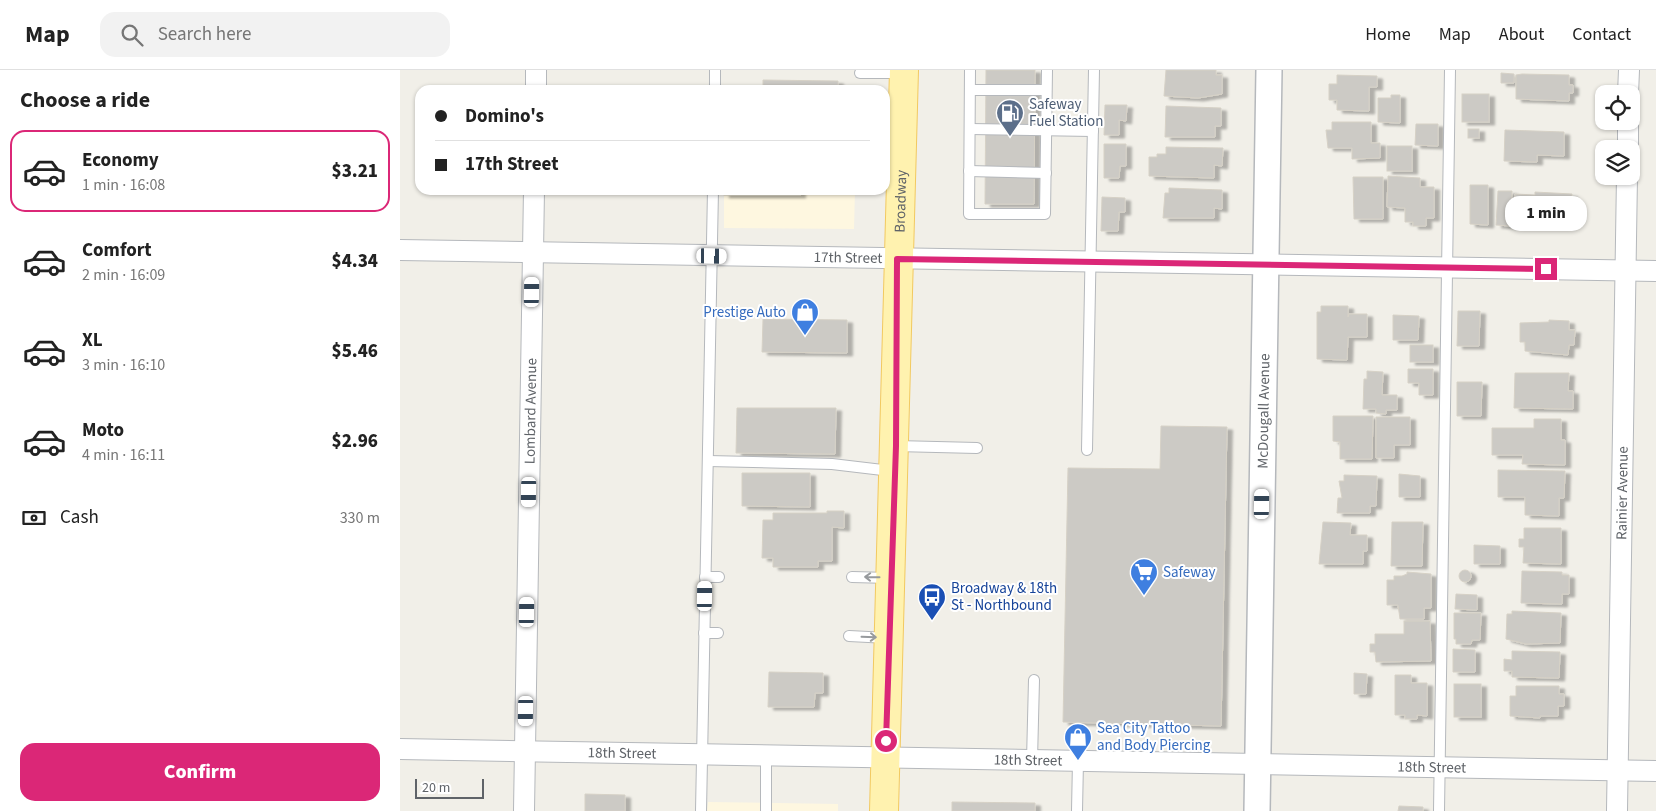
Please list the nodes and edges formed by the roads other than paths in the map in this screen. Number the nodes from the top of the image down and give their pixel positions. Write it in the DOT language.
graph roads {
  1 [pos="536,70"];
  2 [pos="715,70"];
  3 [pos="970,70"];
  4 [pos="1046,70"];
  5 [pos="1094,70"];
  6 [pos="1269,70"];
  7 [pos="1450,70"];
  8 [pos="1629,70"];
  9 [pos="904,72"];
  10 [pos="860,73"];
  11 [pos="536,85"];
  12 [pos="715,85"];
  13 [pos="1628,85"];
  14 [pos="970,90"];
  15 [pos="1046,90"];
  16 [pos="970,129"];
  17 [pos="1046,130"];
  18 [pos="1093,131"];
  19 [pos="969,171"];
  20 [pos="1046,173"];
  21 [pos="1627,185"];
  22 [pos="534,195"];
  23 [pos="713,195"];
  24 [pos="400,250"];
  25 [pos="533,253"];
  26 [pos="712,256"];
  27 [pos="897,259"];
  28 [pos="1091,262"];
  29 [pos="1266,264"];
  30 [pos="1447,267"];
  31 [pos="1626,271"];
  32 [pos="1656,271"];
  33 [pos="977,448"];
  34 [pos="1087,450"];
  35 [pos="895,459"];
  36 [pos="708,461"];
  37 [pos="706,577"];
  38 [pos="720,577"];
  39 [pos="852,577"];
  40 [pos="891,578"];
  41 [pos="704,633"];
  42 [pos="718,633"];
  43 [pos="849,636"];
  44 [pos="889,638"];
  45 [pos="1034,680"];
  46 [pos="400,749"];
  47 [pos="525,751"];
  48 [pos="702,754"];
  49 [pos="766,756"];
  50 [pos="885,758"];
  51 [pos="1032,760"];
  52 [pos="1078,761"];
  53 [pos="1258,764"];
  54 [pos="1440,767"];
  55 [pos="1617,770"];
  56 [pos="1656,771"];
  57 [pos="524,811"];
  58 [pos="701,811"];
  59 [pos="766,811"];
  60 [pos="884,811"];
  61 [pos="1077,811"];
  62 [pos="1257,811"];
  63 [pos="1439,811"];
  64 [pos="1617,811"];
  1 -- 11 [label="street"];
  2 -- 12 [label="lane"];
  3 -- 14 [label="lane"];
  4 -- 15 [label="lane"];
  5 -- 18 [label="lane"];
  6 -- 29 [label="street, McDougall Avenue"];
  7 -- 30 [label="lane"];
  8 -- 13 [label="street"];
  9 -- 10 [label="lane"];
  9 -- 27 [label="main road, Broadway"];
  14 -- 15 [label="lane"];
  14 -- 16 [label="lane"];
  15 -- 17 [label="lane"];
  16 -- 17 [label="lane"];
  16 -- 19 [label="lane"];
  17 -- 18 [label="lane"];
  17 -- 20 [label="lane"];
  18 -- 28 [label="lane"];
  19 -- 20 [label="lane"];
  19 -- 20 [label="lane"];
  21 -- 31 [label="street, Rainier Avenue"];
  22 -- 25 [label="street, Lombard Avenue"];
  23 -- 26 [label="lane"];
  24 -- 25 [label="street, 17th Street"];
  25 -- 26 [label="street, 17th Street"];
  25 -- 47 [label="street, Lombard Avenue"];
  26 -- 27 [label="street, 17th Street"];
  26 -- 36 [label="lane"];
  27 -- 28 [label="street, 17th Street"];
  27 -- 35 [label="main road, Broadway"];
  28 -- 29 [label="street, 17th Street"];
  28 -- 34 [label="lane"];
  29 -- 30 [label="street, 17th Street"];
  29 -- 53 [label="street, McDougall Avenue"];
  30 -- 31 [label="street, 17th Street"];
  30 -- 54 [label="lane"];
  31 -- 32 [label="street, 17th Street"];
  31 -- 55 [label="street, Rainier Avenue"];
  33 -- 35 [label="lane"];
  35 -- 36 [label="lane"];
  35 -- 40 [label="main road, Broadway"];
  36 -- 37 [label="lane"];
  37 -- 38 [label="lane"];
  37 -- 41 [label="lane"];
  40 -- 39 [label="lane, one-way"];
  40 -- 44 [label="main road, Broadway"];
  41 -- 42 [label="lane"];
  41 -- 48 [label="lane"];
  43 -- 44 [label="lane, one-way"];
  44 -- 50 [label="main road, Broadway"];
  45 -- 51 [label="lane"];
  46 -- 47 [label="street, 18th Street"];
  47 -- 48 [label="street, 18th Street"];
  47 -- 57 [label="street, Lombard Avenue"];
  48 -- 49 [label="street, 18th Street"];
  48 -- 58 [label="lane"];
  49 -- 50 [label="street, 18th Street"];
  49 -- 59 [label="lane"];
  50 -- 51 [label="street, 18th Street"];
  50 -- 60 [label="main road, Broadway"];
  51 -- 52 [label="street, 18th Street"];
  52 -- 53 [label="street, 18th Street"];
  52 -- 61 [label="lane"];
  53 -- 54 [label="street, 18th Street"];
  53 -- 62 [label="street, McDougall Avenue"];
  54 -- 55 [label="street, 18th Street"];
  54 -- 63 [label="lane"];
  55 -- 56 [label="street, 18th Street"];
  55 -- 64 [label="street, Rainier Avenue"];
}
